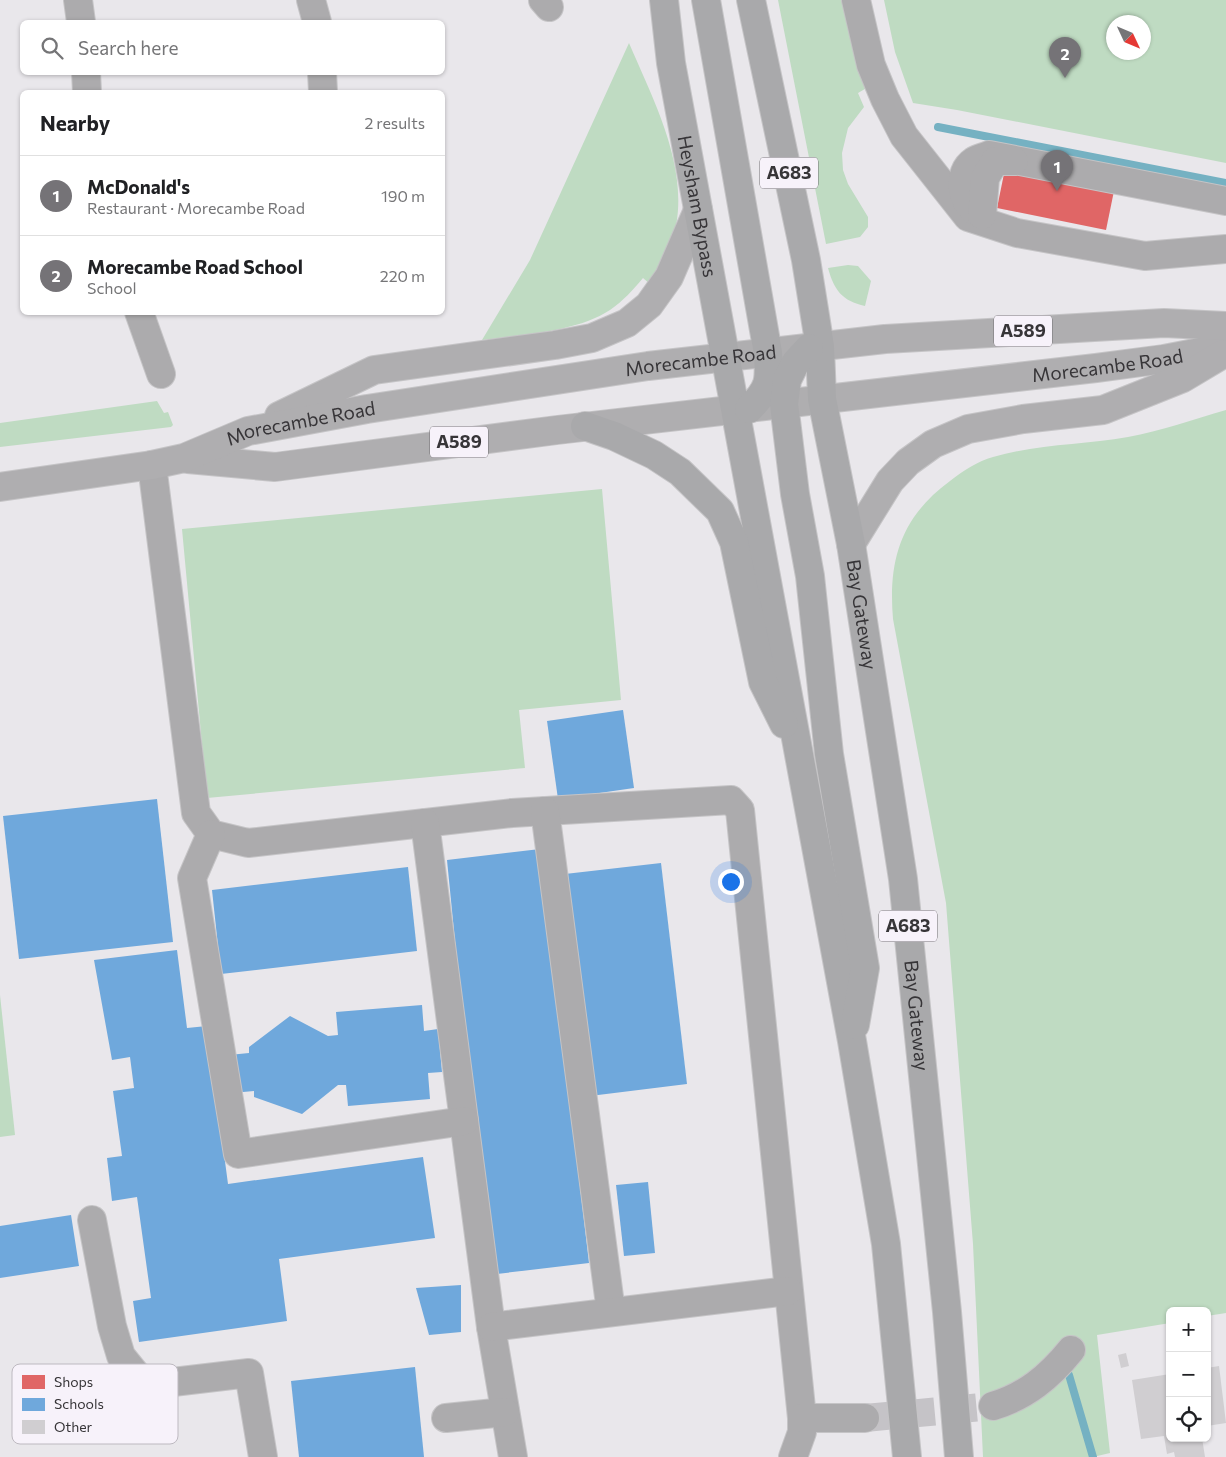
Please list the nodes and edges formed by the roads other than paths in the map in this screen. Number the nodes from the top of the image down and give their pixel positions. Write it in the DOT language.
graph roads {
  1 [pos="78,0"];
  2 [pos="311,0"];
  3 [pos="664,0"];
  4 [pos="706,0"];
  5 [pos="751,0"];
  6 [pos="856,0"];
  7 [pos="81,20"];
  8 [pos="316,20"];
  9 [pos="86,75"];
  10 [pos="322,75"];
  11 [pos="87,90"];
  12 [pos="323,90"];
  13 [pos="1226,202"];
  14 [pos="698,210"];
  15 [pos="1017,233"];
  16 [pos="1226,249"];
  17 [pos="140,315"];
  18 [pos="1226,326"];
  19 [pos="814,347"];
  20 [pos="1226,347"];
  21 [pos="1226,352"];
  22 [pos="768,353"];
  23 [pos="725,357"];
  24 [pos="161,374"];
  25 [pos="822,399"];
  26 [pos="784,404"];
  27 [pos="742,410"];
  28 [pos="585,426"];
  29 [pos="248,431"];
  30 [pos="184,458"];
  31 [pos="152,465"];
  32 [pos="0,487"];
  33 [pos="851,544"];
  34 [pos="798,752"];
  35 [pos="545,811"];
  36 [pos="425,822"];
  37 [pos="211,834"];
  38 [pos="852,1041"];
  39 [pos="464,1121"];
  40 [pos="92,1220"];
  41 [pos="788,1292"];
  42 [pos="611,1312"];
  43 [pos="491,1327"];
  44 [pos="1071,1350"];
  45 [pos="127,1364"];
  46 [pos="178,1381"];
  47 [pos="992,1406"];
  48 [pos="505,1412"];
  49 [pos="446,1418"];
  50 [pos="802,1418"];
  51 [pos="865,1418"];
  52 [pos="263,1457"];
  53 [pos="513,1457"];
  54 [pos="792,1457"];
  55 [pos="907,1457"];
  56 [pos="959,1457"];
  1 -- 7 [label="street"];
  2 -- 8 [label="street"];
  3 -- 14 [label="highway, Heysham Bypass"];
  4 -- 22 [label="highway"];
  5 -- 19 [label="highway, A683"];
  6 -- 15 [label="street"];
  9 -- 11 [label="street"];
  10 -- 12 [label="street"];
  13 -- 15 [label="street"];
  14 -- 23 [label="highway, Heysham Bypass"];
  14 -- 29 [label="main road"];
  15 -- 16 [label="street"];
  17 -- 24 [label="street"];
  18 -- 19 [label="main road, Morecambe Road / A589"];
  19 -- 22 [label="main road, Morecambe Road / A589"];
  19 -- 25 [label="highway, A683"];
  19 -- 26 [label="highway"];
  20 -- 25 [label="main road, Morecambe Road / A589"];
  21 -- 33 [label="main road"];
  22 -- 23 [label="main road, Morecambe Road / A589"];
  22 -- 27 [label="highway"];
  23 -- 27 [label="highway, Heysham Bypass"];
  23 -- 29 [label="main road, Morecambe Road / A589"];
  25 -- 26 [label="main road, Morecambe Road / A589"];
  25 -- 33 [label="highway, Bay Gateway / A683"];
  26 -- 27 [label="main road, Morecambe Road / A589"];
  26 -- 38 [label="highway"];
  27 -- 28 [label="main road, Morecambe Road / A589"];
  27 -- 34 [label="highway"];
  28 -- 30 [label="main road, Morecambe Road / A589"];
  28 -- 34 [label="highway"];
  29 -- 30 [label="main road, Morecambe Road / A589"];
  30 -- 31 [label="main road, Morecambe Road / A589"];
  31 -- 32 [label="main road, Morecambe Road / A589"];
  31 -- 37 [label="street"];
  33 -- 56 [label="highway, Bay Gateway / A683"];
  34 -- 38 [label="highway"];
  35 -- 36 [label="street"];
  35 -- 41 [label="street"];
  35 -- 42 [label="street"];
  36 -- 37 [label="street"];
  36 -- 39 [label="street"];
  37 -- 39 [label="street"];
  38 -- 55 [label="highway"];
  39 -- 43 [label="street"];
  40 -- 45 [label="street"];
  41 -- 42 [label="street"];
  41 -- 50 [label="street"];
  42 -- 43 [label="street"];
  43 -- 48 [label="street"];
  44 -- 47 [label="street"];
  46 -- 52 [label="street"];
  48 -- 49 [label="street"];
  48 -- 53 [label="street"];
  50 -- 51 [label="street"];
  50 -- 54 [label="street"];
}
